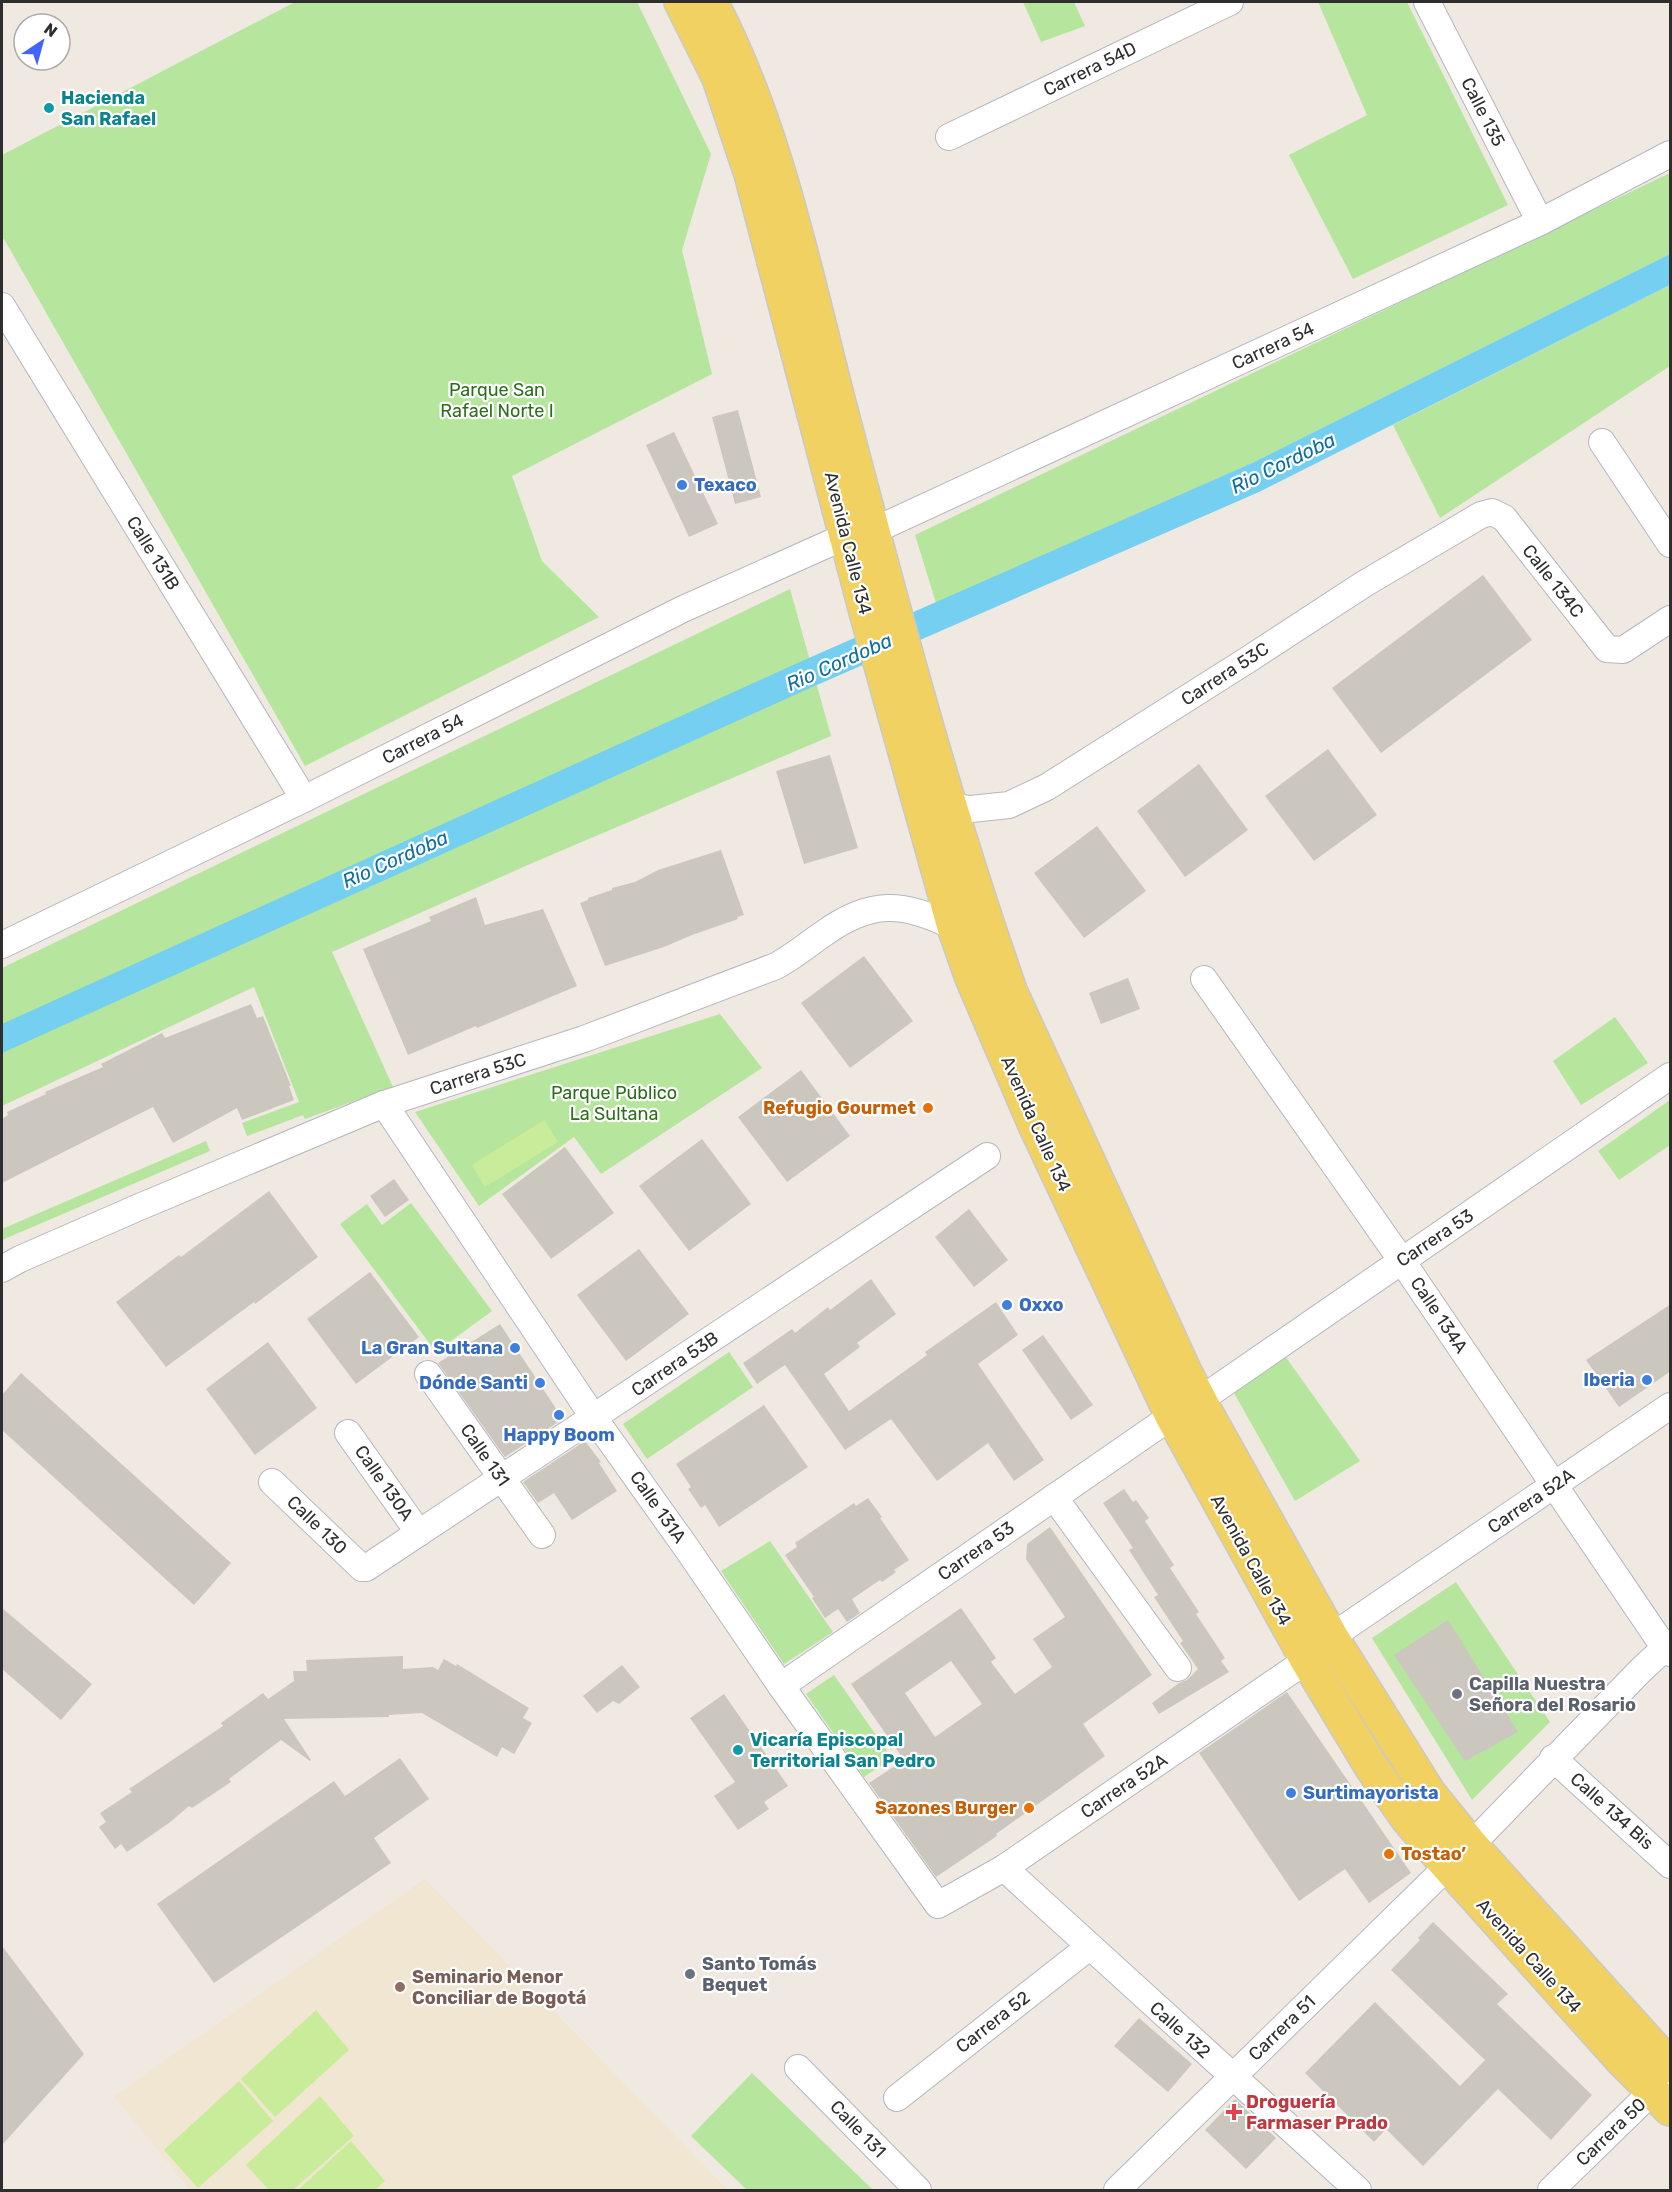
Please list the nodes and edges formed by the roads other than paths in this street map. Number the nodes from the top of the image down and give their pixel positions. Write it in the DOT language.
graph roads {
  1 [pos="681,2"];
  2 [pos="711,2"];
  3 [pos="1230,2"];
  4 [pos="1427,2"];
  5 [pos="949,137"];
  6 [pos="1671,154"];
  7 [pos="1540,222"];
  8 [pos="2,306"];
  9 [pos="1602,442"];
  10 [pos="1492,512"];
  11 [pos="859,534"];
  12 [pos="1671,544"];
  13 [pos="1671,619"];
  14 [pos="899,679"];
  15 [pos="304,799"];
  16 [pos="950,806"];
  17 [pos="954,927"];
  18 [pos="2,945"];
  19 [pos="1204,979"];
  20 [pos="1671,1076"];
  21 [pos="384,1104"];
  22 [pos="987,1156"];
  23 [pos="1402,1261"];
  24 [pos="2,1269"];
  25 [pos="428,1374"];
  26 [pos="1671,1406"];
  27 [pos="1186,1408"];
  28 [pos="594,1418"];
  29 [pos="348,1433"];
  30 [pos="501,1477"];
  31 [pos="272,1482"];
  32 [pos="1555,1485"];
  33 [pos="1054,1497"];
  34 [pos="419,1533"];
  35 [pos="542,1535"];
  36 [pos="362,1568"];
  37 [pos="1332,1638"];
  38 [pos="1668,1648"];
  39 [pos="1307,1660"];
  40 [pos="1178,1668"];
  41 [pos="781,1686"];
  42 [pos="1553,1758"];
  43 [pos="1459,1856"];
  44 [pos="1671,1865"];
  45 [pos="1004,1868"];
  46 [pos="938,1905"];
  47 [pos="1089,1947"];
  48 [pos="798,2068"];
  49 [pos="1232,2076"];
  50 [pos="1666,2085"];
  51 [pos="897,2098"];
  52 [pos="918,2190"];
  53 [pos="1117,2190"];
  54 [pos="1358,2190"];
  55 [pos="1551,2190"];
  1 -- 11 [label="main road, Avenida Calle 134"];
  2 -- 11 [label="main road, Avenida Calle 134"];
  3 -- 5 [label="street, Carrera 54D"];
  4 -- 7 [label="street, Calle 135"];
  6 -- 7 [label="street, Carrera 54"];
  7 -- 11 [label="street, Carrera 54"];
  8 -- 15 [label="street, Calle 131B"];
  9 -- 12 [label="street"];
  10 -- 13 [label="street, Calle 134C"];
  10 -- 16 [label="street, Carrera 53C"];
  11 -- 14 [label="main road, Avenida Calle 134"];
  11 -- 15 [label="street, Carrera 54"];
  14 -- 16 [label="main road, Avenida Calle 134"];
  14 -- 17 [label="main road, Avenida Calle 134"];
  15 -- 18 [label="street, Carrera 54"];
  16 -- 27 [label="main road, Avenida Calle 134"];
  17 -- 21 [label="street, Carrera 53C"];
  17 -- 27 [label="main road, Avenida Calle 134"];
  19 -- 23 [label="street, Calle 134A"];
  20 -- 23 [label="street, Carrera 53"];
  21 -- 24 [label="street, Carrera 53C"];
  21 -- 28 [label="street, Calle 131A"];
  22 -- 28 [label="street, Carrera 53B"];
  23 -- 27 [label="street, Carrera 53"];
  23 -- 32 [label="street, Calle 134A"];
  25 -- 30 [label="street, Calle 131"];
  26 -- 32 [label="street, Carrera 52A"];
  27 -- 33 [label="street, Carrera 53"];
  27 -- 37 [label="main road, Avenida Calle 134"];
  27 -- 39 [label="main road, Avenida Calle 134"];
  28 -- 30 [label="street, Carrera 53B"];
  28 -- 41 [label="street, Calle 131A"];
  29 -- 34 [label="street, Calle 130A"];
  30 -- 34 [label="street, Carrera 53B"];
  30 -- 35 [label="street, Calle 131"];
  31 -- 36 [label="street, Calle 130"];
  32 -- 37 [label="street, Carrera 52A"];
  32 -- 38 [label="street, Calle 134A"];
  33 -- 40 [label="street"];
  33 -- 41 [label="street, Carrera 53"];
  34 -- 36 [label="street, Carrera 53B"];
  37 -- 43 [label="main road, Avenida Calle 134"];
  38 -- 42 [label="street, Carrera 51"];
  39 -- 43 [label="main road, Avenida Calle 134"];
  39 -- 45 [label="street, Carrera 52A"];
  41 -- 46 [label="street, Calle 131A"];
  42 -- 43 [label="street, Carrera 51"];
  42 -- 44 [label="street, Calle 134 Bis"];
  43 -- 49 [label="street, Carrera 51"];
  43 -- 50 [label="main road, Avenida Calle 134"];
  45 -- 46 [label="street, Carrera 52A"];
  45 -- 47 [label="street, Calle 132"];
  47 -- 49 [label="street, Calle 132"];
  47 -- 51 [label="street, Carrera 52"];
  48 -- 52 [label="street, Calle 131"];
  49 -- 53 [label="street, Carrera 51"];
  49 -- 54 [label="street, Calle 132"];
  50 -- 55 [label="street, Carrera 50"];
}
